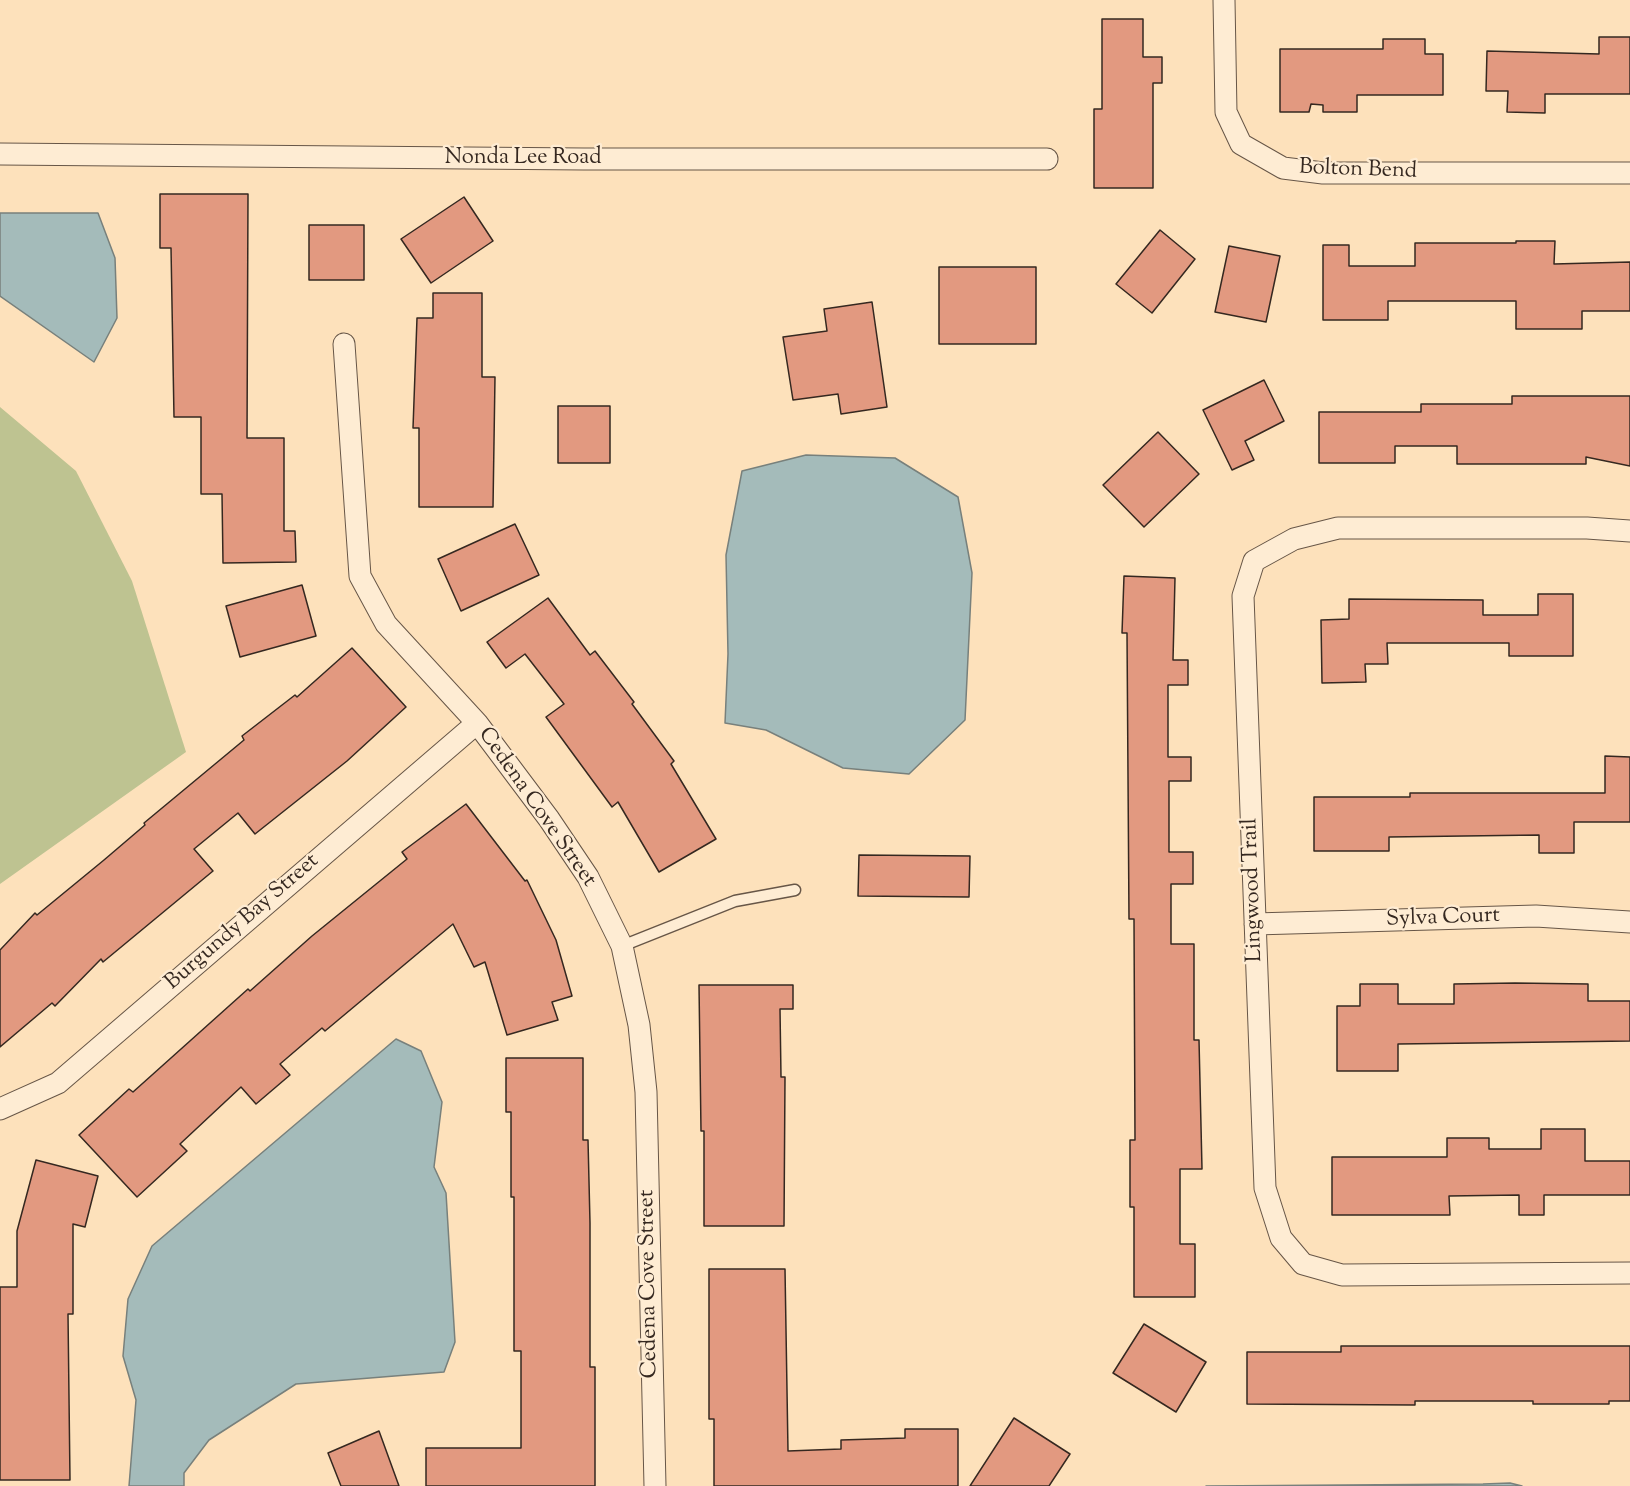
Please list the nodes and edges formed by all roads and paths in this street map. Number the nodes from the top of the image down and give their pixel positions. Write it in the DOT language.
graph roads {
  1 [pos="1224,0"];
  2 [pos="0,154"];
  3 [pos="1047,159"];
  4 [pos="1630,173"];
  5 [pos="344,344"];
  6 [pos="1630,531"];
  7 [pos="477,723"];
  8 [pos="795,890"];
  9 [pos="1630,922"];
  10 [pos="1255,924"];
  11 [pos="622,946"];
  12 [pos="0,1109"];
  13 [pos="1630,1273"];
  14 [pos="655,1486"];
  1 -- 4 [label="street, Bolton Bend"];
  2 -- 3 [label="street, Nonda Lee Road"];
  5 -- 7 [label="street, Cedena Cove Street"];
  6 -- 10 [label="street, Lingwood Trail"];
  7 -- 11 [label="street, Cedena Cove Street"];
  7 -- 12 [label="street, Burgundy Bay Street"];
  8 -- 11 [label="lane"];
  9 -- 10 [label="street, Sylva Court"];
  10 -- 13 [label="street, Lingwood Trail"];
  11 -- 14 [label="street, Cedena Cove Street"];
}
